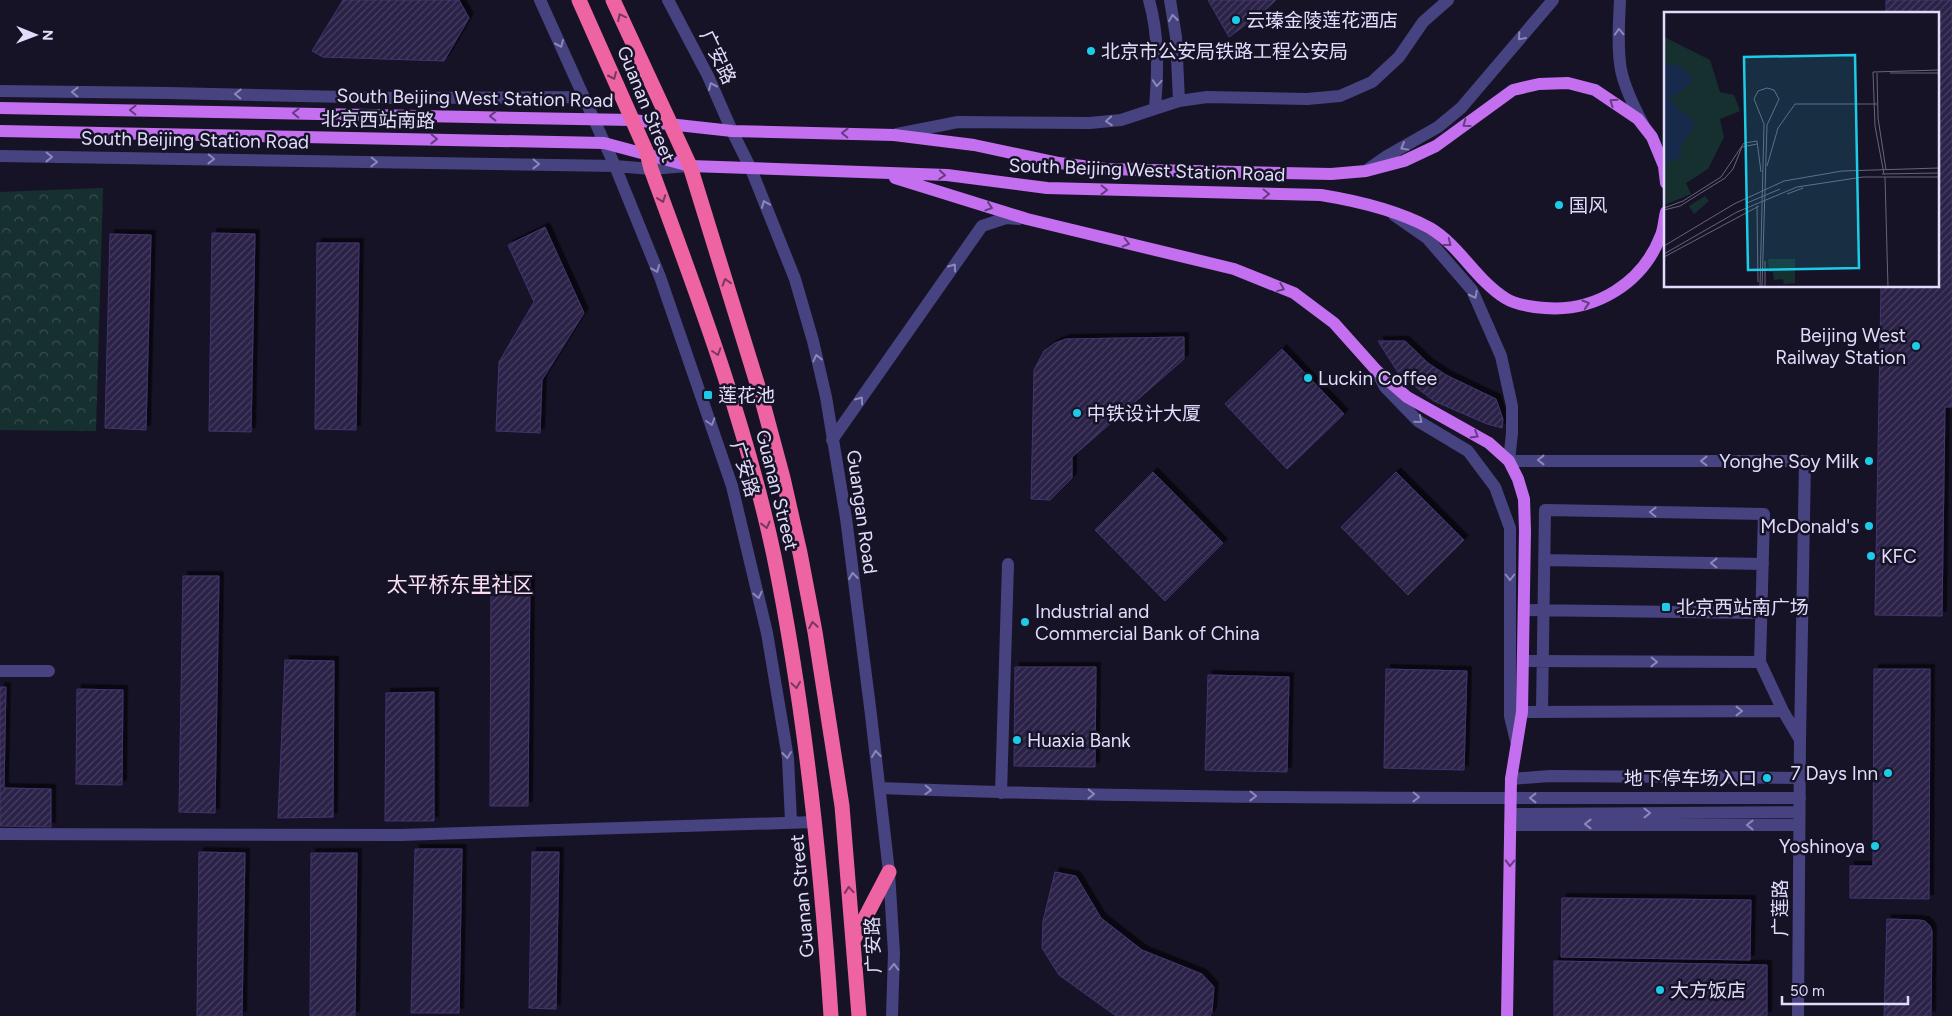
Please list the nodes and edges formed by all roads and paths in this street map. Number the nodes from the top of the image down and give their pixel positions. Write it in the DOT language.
graph roads {
  1 [pos="540,0"];
  2 [pos="579,0"];
  3 [pos="613,0"];
  4 [pos="668,0"];
  5 [pos="1150,0"];
  6 [pos="1170,0"];
  7 [pos="1448,0"];
  8 [pos="1553,0"];
  9 [pos="1620,0"];
  10 [pos="0,91"];
  11 [pos="584,97"];
  12 [pos="1179,101"];
  13 [pos="0,108"];
  14 [pos="1155,108"];
  15 [pos="594,119"];
  16 [pos="632,120"];
  17 [pos="672,124"];
  18 [pos="1645,128"];
  19 [pos="0,131"];
  20 [pos="732,131"];
  21 [pos="894,134"];
  22 [pos="604,143"];
  23 [pos="647,153"];
  24 [pos="0,156"];
  25 [pos="615,166"];
  26 [pos="690,166"];
  27 [pos="1664,166"];
  28 [pos="651,169"];
  29 [pos="751,169"];
  30 [pos="1366,171"];
  31 [pos="876,172"];
  32 [pos="1390,212"];
  33 [pos="1027,219"];
  34 [pos="1664,221"];
  35 [pos="1376,370"];
  36 [pos="832,440"];
  37 [pos="1509,461"];
  38 [pos="1544,560"];
  39 [pos="1008,564"];
  40 [pos="1763,564"];
  41 [pos="1524,610"];
  42 [pos="1543,611"];
  43 [pos="1761,613"];
  44 [pos="1523,661"];
  45 [pos="1543,661"];
  46 [pos="1760,662"];
  47 [pos="0,671"];
  48 [pos="49,671"];
  49 [pos="1542,711"];
  50 [pos="1784,711"];
  51 [pos="1522,712"];
  52 [pos="1800,740"];
  53 [pos="1516,741"];
  54 [pos="1800,778"];
  55 [pos="1511,779"];
  56 [pos="880,788"];
  57 [pos="1001,793"];
  58 [pos="1511,798"];
  59 [pos="1800,798"];
  60 [pos="1799,818"];
  61 [pos="1510,819"];
  62 [pos="791,822"];
  63 [pos="815,822"];
  64 [pos="0,834"];
  65 [pos="889,872"];
  66 [pos="854,939"];
  67 [pos="831,1016"];
  68 [pos="859,1016"];
  69 [pos="892,1016"];
  70 [pos="1507,1016"];
  71 [pos="1798,1016"];
  1 -- 11 [label="street, one-way"];
  2 -- 16 [label="highway, Guanan Street, one-way"];
  17 -- 3 [label="highway, Guanan Street, one-way"];
  20 -- 4 [label="street, 广安路, one-way"];
  5 -- 14 [label="street, one-way"];
  12 -- 6 [label="street, one-way"];
  7 -- 12 [label="street"];
  8 -- 30 [label="street, one-way"];
  18 -- 9 [label="street, one-way"];
  11 -- 10 [label="street, one-way"];
  11 -- 15 [label="street"];
  12 -- 14 [label="street"];
  15 -- 13 [label="main road, South Beijing West Station Road, one-way"];
  14 -- 21 [label="street, one-way"];
  15 -- 16 [label="main road, South Beijing West Station Road"];
  15 -- 22 [label="street, 广安路"];
  16 -- 17 [label="main road, South Beijing West Station Road"];
  16 -- 23 [label="highway, Guanan Street"];
  17 -- 20 [label="main road, South Beijing West Station Road"];
  17 -- 26 [label="highway, Guanan Street"];
  18 -- 27 [label="main road, South Beijing West Station Road"];
  18 -- 30 [label="main road, South Beijing West Station Road, one-way"];
  19 -- 22 [label="main road, 北京西站南路, one-way"];
  21 -- 20 [label="main road, South Beijing West Station Road, one-way"];
  20 -- 29 [label="street, 广安路"];
  21 -- 30 [label="main road, South Beijing West Station Road"];
  22 -- 23 [label="main road, 北京西站南路"];
  22 -- 25 [label="street, 广安路"];
  23 -- 26 [label="main road, 北京西站南路"];
  23 -- 28 [label="highway, Guanan Street"];
  24 -- 25 [label="street, South Beijing Station Road, one-way"];
  25 -- 28 [label="street, South Beijing Station Road"];
  25 -- 62 [label="street, 广安路, one-way"];
  26 -- 28 [label="street, South Beijing Station Road"];
  26 -- 29 [label="main road, 北京西站南路"];
  66 -- 26 [label="highway, Guanan Street, one-way"];
  28 -- 63 [label="highway, Guanan Street, one-way"];
  29 -- 31 [label="main road, South Beijing West Station Road"];
  36 -- 29 [label="street, Guangan Road, one-way"];
  31 -- 32 [label="main road, South Beijing West Station Road, one-way"];
  31 -- 33 [label="main road, one-way"];
  32 -- 34 [label="main road, South Beijing West Station Road, one-way"];
  32 -- 37 [label="street, one-way"];
  33 -- 35 [label="main road, one-way"];
  36 -- 33 [label="street, one-way"];
  35 -- 37 [label="main road, one-way"];
  35 -- 53 [label="street, one-way"];
  56 -- 36 [label="street, Guangan Road, one-way"];
  37 -- 41 [label="main road"];
  52 -- 37 [label="street, 广莲路, one-way"];
  40 -- 38 [label="street, one-way"];
  40 -- 38 [label="street, one-way"];
  38 -- 42 [label="street"];
  39 -- 57 [label="street"];
  40 -- 43 [label="street"];
  41 -- 42 [label="street"];
  41 -- 44 [label="main road"];
  42 -- 43 [label="street"];
  42 -- 45 [label="street"];
  43 -- 46 [label="street"];
  44 -- 45 [label="street"];
  44 -- 51 [label="main road"];
  45 -- 46 [label="street, one-way"];
  45 -- 49 [label="street"];
  46 -- 50 [label="street"];
  47 -- 48 [label="street"];
  49 -- 50 [label="street, one-way"];
  49 -- 51 [label="street"];
  50 -- 52 [label="street"];
  51 -- 53 [label="main road"];
  52 -- 54 [label="street, 广莲路"];
  53 -- 55 [label="main road"];
  54 -- 55 [label="street"];
  54 -- 59 [label="street, 广莲路"];
  55 -- 58 [label="main road"];
  56 -- 57 [label="street, one-way"];
  56 -- 65 [label="street, Guangan Road"];
  57 -- 58 [label="street, one-way"];
  59 -- 58 [label="street, one-way"];
  58 -- 61 [label="main road"];
  59 -- 60 [label="street, 广莲路"];
  60 -- 61 [label="street"];
  60 -- 71 [label="street, 广莲路"];
  61 -- 70 [label="main road, one-way"];
  62 -- 63 [label="street"];
  62 -- 64 [label="street"];
  63 -- 67 [label="highway, Guanan Street"];
  65 -- 66 [label="highway"];
  69 -- 65 [label="street, 广安路, one-way"];
  66 -- 68 [label="highway, Guanan Street"];
}
